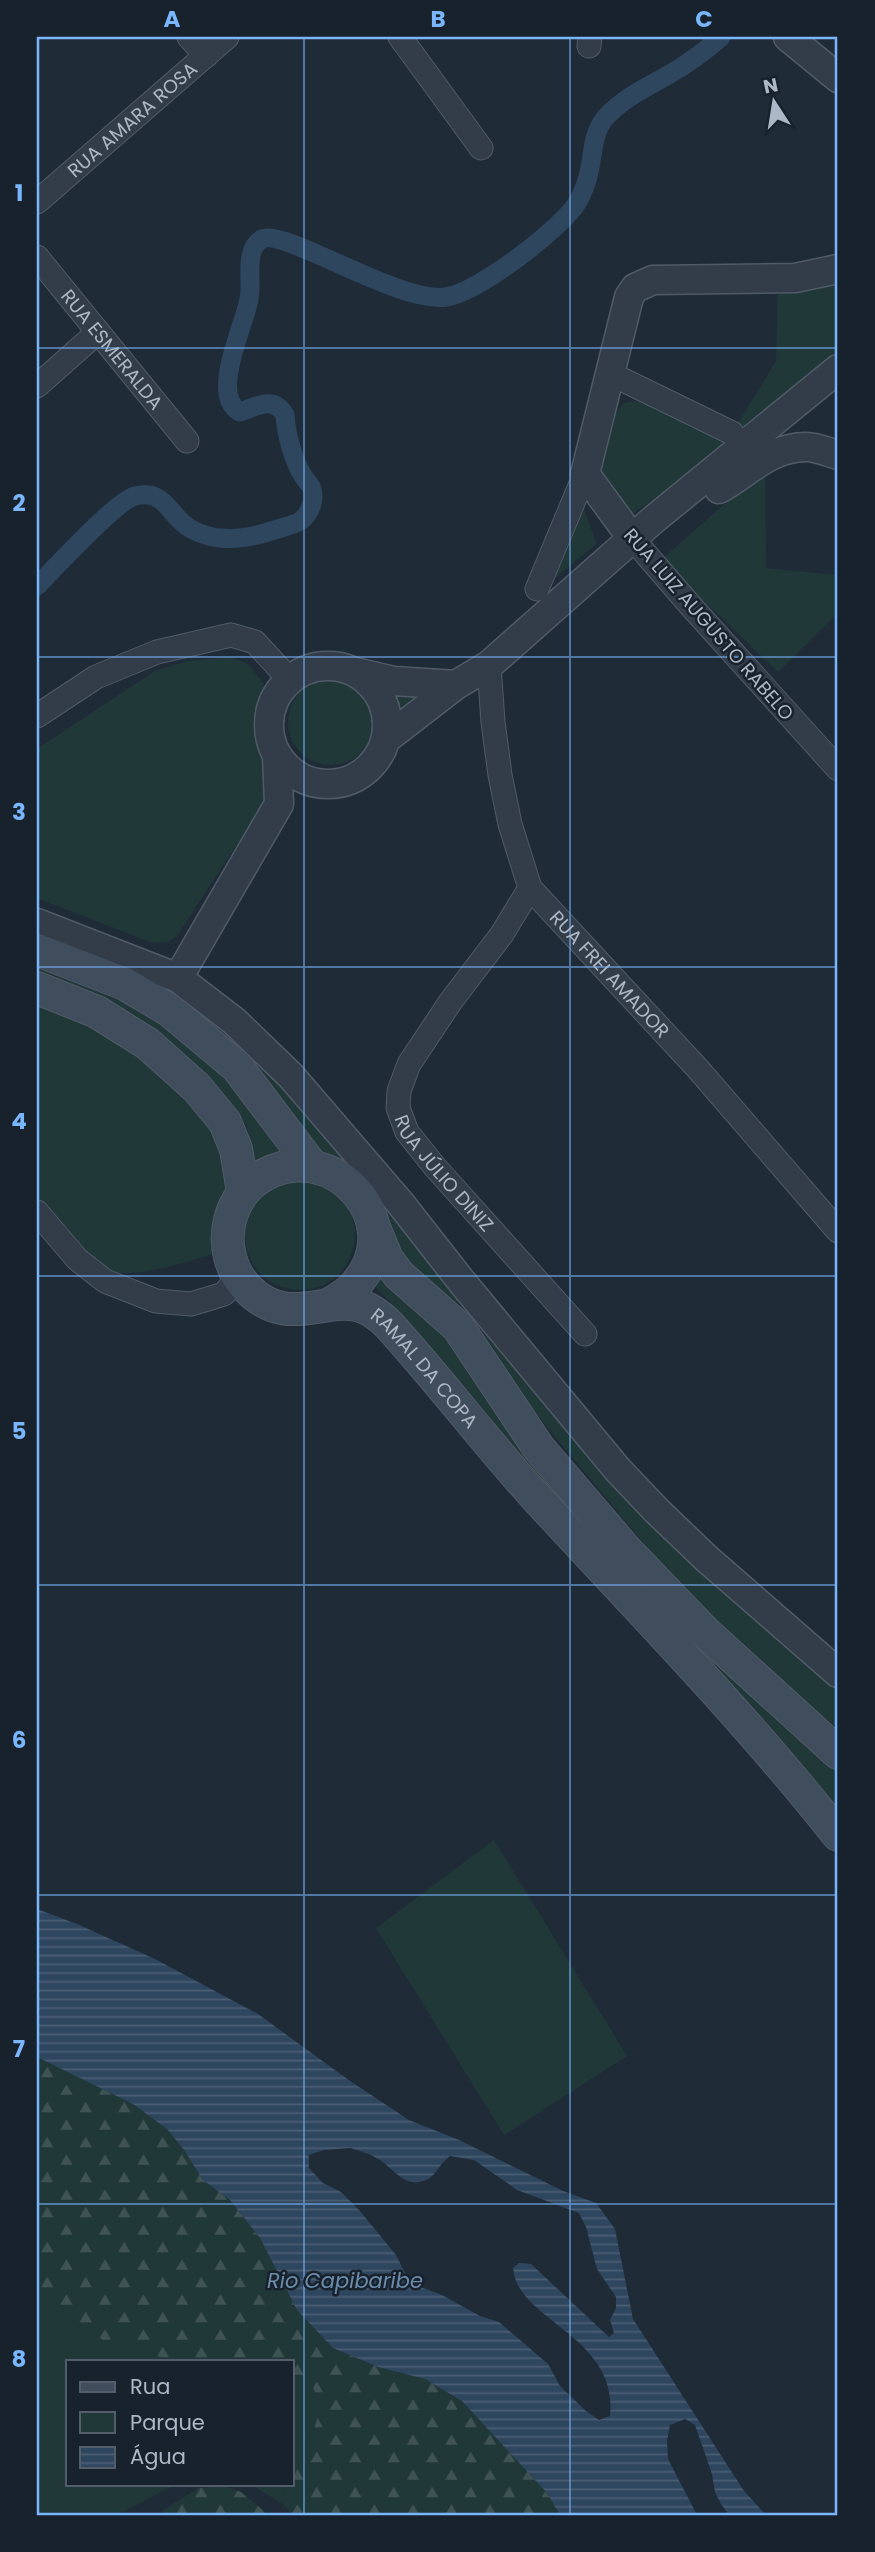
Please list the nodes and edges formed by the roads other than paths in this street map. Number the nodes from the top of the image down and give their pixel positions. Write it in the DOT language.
graph roads {
  1 [pos="189,37"];
  2 [pos="227,37"];
  3 [pos="400,37"];
  4 [pos="788,37"];
  5 [pos="206,55"];
  6 [pos="838,78"];
  7 [pos="481,148"];
  8 [pos="37,202"];
  9 [pos="37,257"];
  10 [pos="838,269"];
  11 [pos="98,332"];
  12 [pos="838,369"];
  13 [pos="611,374"];
  14 [pos="37,386"];
  15 [pos="786,414"];
  16 [pos="732,433"];
  17 [pos="187,441"];
  18 [pos="808,447"];
  19 [pos="838,455"];
  20 [pos="585,474"];
  21 [pos="643,529"];
  22 [pos="537,589"];
  23 [pos="489,665"];
  24 [pos="354,671"];
  25 [pos="290,680"];
  26 [pos="456,685"];
  27 [pos="37,716"];
  28 [pos="386,739"];
  29 [pos="276,755"];
  30 [pos="838,769"];
  31 [pos="327,785"];
  32 [pos="279,803"];
  33 [pos="530,888"];
  34 [pos="37,923"];
  35 [pos="37,950"];
  36 [pos="178,978"];
  37 [pos="37,988"];
  38 [pos="312,1166"];
  39 [pos="360,1176"];
  40 [pos="243,1192"];
  41 [pos="37,1212"];
  42 [pos="372,1222"];
  43 [pos="838,1231"];
  44 [pos="235,1271"];
  45 [pos="328,1305"];
  46 [pos="585,1334"];
  47 [pos="838,1673"];
  48 [pos="838,1753"];
  49 [pos="838,1835"];
  1 -- 5 [label="street"];
  2 -- 5 [label="street, RUA AMARA ROSA"];
  3 -- 7 [label="street"];
  4 -- 6 [label="street"];
  5 -- 8 [label="street, RUA AMARA ROSA"];
  9 -- 11 [label="street, RUA ESMERALDA"];
  10 -- 13 [label="street"];
  11 -- 14 [label="street"];
  11 -- 17 [label="street, RUA ESMERALDA"];
  12 -- 15 [label="street"];
  13 -- 16 [label="street"];
  13 -- 20 [label="street"];
  15 -- 18 [label="street"];
  15 -- 21 [label="street"];
  18 -- 19 [label="street"];
  18 -- 21 [label="street"];
  20 -- 21 [label="street, RUA LUIZ AUGUSTO RABELO"];
  20 -- 22 [label="street"];
  21 -- 23 [label="street"];
  21 -- 30 [label="street, RUA LUIZ AUGUSTO RABELO"];
  23 -- 26 [label="street"];
  23 -- 33 [label="street, RUA FREI AMADOR"];
  24 -- 25 [label="street"];
  24 -- 26 [label="street"];
  24 -- 28 [label="street"];
  25 -- 27 [label="street"];
  25 -- 29 [label="street"];
  26 -- 28 [label="street"];
  28 -- 31 [label="street"];
  29 -- 31 [label="street"];
  29 -- 32 [label="street"];
  31 -- 32 [label="street"];
  32 -- 36 [label="street"];
  33 -- 43 [label="street, RUA FREI AMADOR"];
  33 -- 46 [label="street, RUA JÚLIO DINIZ"];
  34 -- 36 [label="street"];
  35 -- 38 [label="main road"];
  36 -- 39 [label="street"];
  37 -- 40 [label="main road"];
  38 -- 39 [label="main road"];
  38 -- 40 [label="main road"];
  39 -- 42 [label="main road"];
  39 -- 47 [label="street"];
  40 -- 44 [label="main road, RAMAL DA COPA"];
  41 -- 44 [label="street"];
  42 -- 45 [label="main road"];
  42 -- 48 [label="main road"];
  44 -- 45 [label="main road, RAMAL DA COPA"];
  45 -- 49 [label="main road, RAMAL DA COPA"];
}
